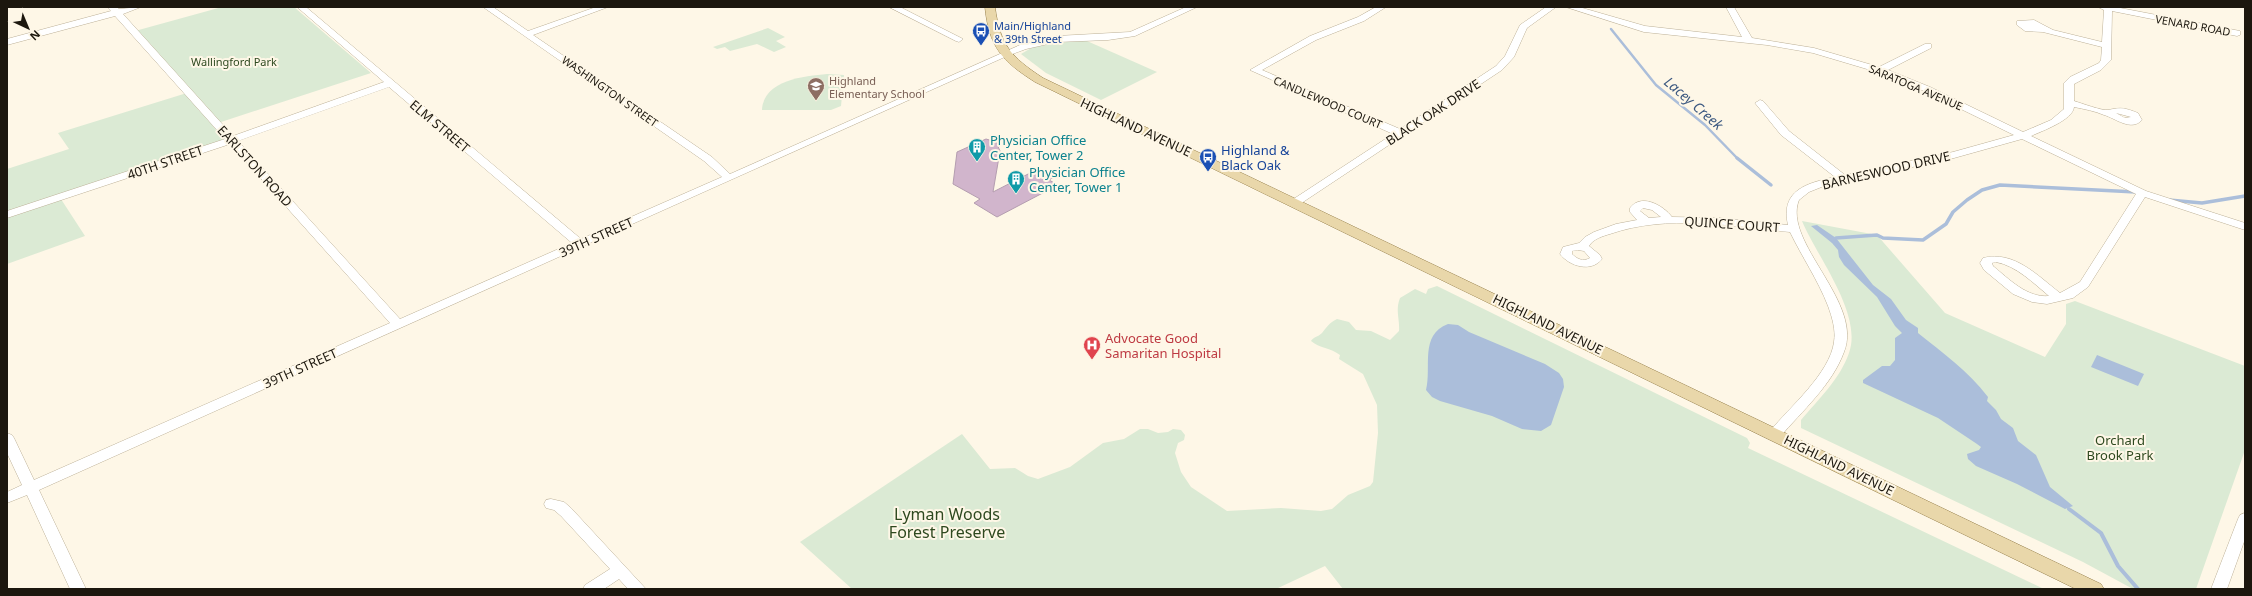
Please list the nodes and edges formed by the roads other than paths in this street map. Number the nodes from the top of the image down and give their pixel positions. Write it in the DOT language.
graph roads {
  1 [pos="136,7"];
  2 [pos="300,7"];
  3 [pos="487,7"];
  4 [pos="604,7"];
  5 [pos="893,7"];
  6 [pos="990,7"];
  7 [pos="1193,7"];
  8 [pos="1382,7"];
  9 [pos="1552,7"];
  10 [pos="1570,7"];
  11 [pos="1730,7"];
  12 [pos="2105,8"];
  13 [pos="114,10"];
  14 [pos="2043,29"];
  15 [pos="2238,33"];
  16 [pos="527,34"];
  17 [pos="959,39"];
  18 [pos="1748,39"];
  19 [pos="7,42"];
  20 [pos="1928,46"];
  21 [pos="2108,46"];
  22 [pos="1004,54"];
  23 [pos="1880,70"];
  24 [pos="390,83"];
  25 [pos="1760,103"];
  26 [pos="2070,103"];
  27 [pos="2109,113"];
  28 [pos="1400,133"];
  29 [pos="2022,135"];
  30 [pos="231,140"];
  31 [pos="729,178"];
  32 [pos="1843,178"];
  33 [pos="2142,193"];
  34 [pos="1296,202"];
  35 [pos="7,215"];
  36 [pos="1669,220"];
  37 [pos="1645,221"];
  38 [pos="2245,227"];
  39 [pos="1794,229"];
  40 [pos="580,244"];
  41 [pos="1583,247"];
  42 [pos="2059,298"];
  43 [pos="398,325"];
  44 [pos="1775,434"];
  45 [pos="7,438"];
  46 [pos="30,487"];
  47 [pos="7,498"];
  48 [pos="551,504"];
  49 [pos="2245,518"];
  50 [pos="620,571"];
  51 [pos="2223,588"];
  52 [pos="78,589"];
  53 [pos="591,589"];
  54 [pos="638,589"];
  55 [pos="2094,589"];
  1 -- 13 [label="street"];
  2 -- 24 [label="street, ELM STREET"];
  3 -- 16 [label="street, WASHINGTON STREET"];
  4 -- 16 [label="street"];
  5 -- 17 [label="street"];
  6 -- 22 [label="main road"];
  7 -- 22 [label="street, 39TH STREET"];
  8 -- 28 [label="street, CANDLEWOOD COURT"];
  9 -- 28 [label="street, BLACK OAK DRIVE"];
  10 -- 18 [label="street, SARATOGA AVENUE"];
  11 -- 18 [label="street"];
  12 -- 15 [label="street, VENARD ROAD"];
  12 -- 21 [label="street"];
  13 -- 19 [label="street"];
  13 -- 30 [label="street, EARLSTON ROAD"];
  14 -- 21 [label="street"];
  16 -- 31 [label="street, WASHINGTON STREET"];
  18 -- 23 [label="street, SARATOGA AVENUE"];
  20 -- 23 [label="street"];
  21 -- 26 [label="street"];
  22 -- 31 [label="street, 39TH STREET"];
  22 -- 34 [label="main road, HIGHLAND AVENUE"];
  23 -- 29 [label="street, SARATOGA AVENUE"];
  24 -- 30 [label="street, 40TH STREET"];
  24 -- 40 [label="street, ELM STREET"];
  25 -- 32 [label="street"];
  26 -- 27 [label="street"];
  26 -- 29 [label="street, BARNESWOOD DRIVE"];
  28 -- 34 [label="street, BLACK OAK DRIVE"];
  29 -- 32 [label="street, BARNESWOOD DRIVE"];
  29 -- 33 [label="street, SARATOGA AVENUE"];
  30 -- 35 [label="street, 40TH STREET"];
  30 -- 43 [label="street, EARLSTON ROAD"];
  31 -- 40 [label="street, 39TH STREET"];
  32 -- 39 [label="street, BARNESWOOD DRIVE"];
  33 -- 38 [label="street, SARATOGA AVENUE"];
  33 -- 42 [label="street"];
  34 -- 44 [label="main road, HIGHLAND AVENUE"];
  36 -- 37 [label="street, QUINCE COURT"];
  36 -- 37 [label="street, QUINCE COURT"];
  36 -- 39 [label="street, QUINCE COURT"];
  37 -- 41 [label="street, QUINCE COURT"];
  39 -- 44 [label="street, BARNESWOOD DRIVE"];
  40 -- 43 [label="street, 39TH STREET"];
  42 -- 42 [label="street"];
  43 -- 46 [label="street, 39TH STREET"];
  44 -- 55 [label="main road, HIGHLAND AVENUE"];
  45 -- 46 [label="street"];
  46 -- 47 [label="street, 39TH STREET"];
  46 -- 52 [label="street"];
  48 -- 50 [label="street"];
  49 -- 51 [label="street"];
  50 -- 53 [label="street"];
  50 -- 54 [label="street"];
}
